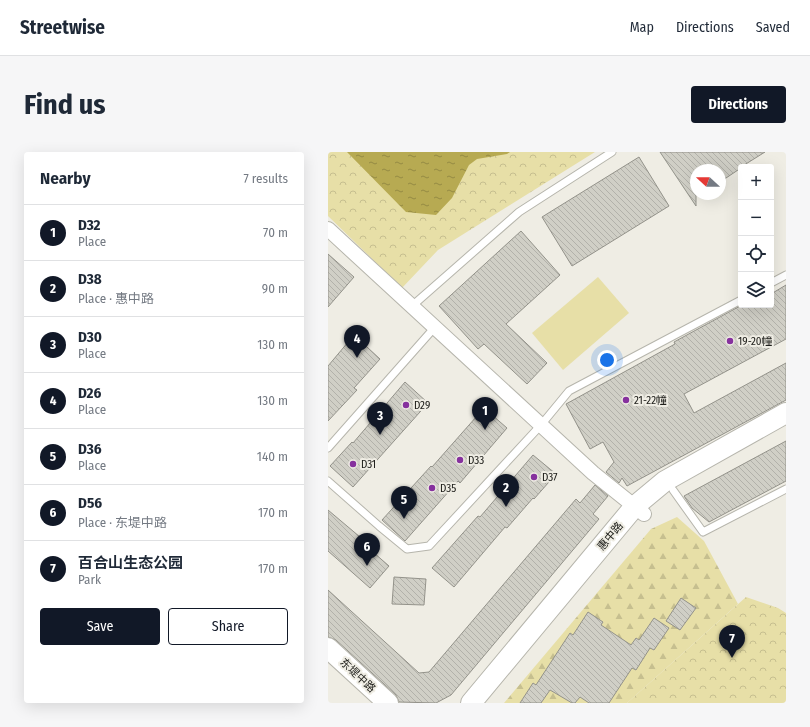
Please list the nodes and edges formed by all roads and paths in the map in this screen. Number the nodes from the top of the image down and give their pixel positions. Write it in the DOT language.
graph roads {
  1 [pos="612,152"];
  2 [pos="329,232"];
  3 [pos="786,276"];
  4 [pos="774,282"];
  5 [pos="738,302"];
  6 [pos="412,306"];
  7 [pos="435,327"];
  8 [pos="786,413"];
  9 [pos="540,424"];
  10 [pos="786,426"];
  11 [pos="328,448"];
  12 [pos="328,481"];
  13 [pos="786,489"];
  14 [pos="673,490"];
  15 [pos="639,510"];
  16 [pos="328,648"];
  17 [pos="328,666"];
  18 [pos="368,703"];
  19 [pos="388,703"];
  20 [pos="471,703"];
  21 [pos="486,703"];
  1 -- 6 [label="lane"];
  2 -- 6 [label="street"];
  3 -- 4 [label="lane"];
  5 -- 9 [label="lane"];
  6 -- 7 [label="street"];
  7 -- 9 [label="street"];
  7 -- 11 [label="lane"];
  8 -- 15 [label="street, 惠中路"];
  9 -- 12 [label="lane"];
  9 -- 15 [label="street"];
  10 -- 14 [label="street, 惠中路"];
  13 -- 14 [label="lane"];
  14 -- 15 [label="street, 惠中路"];
  15 -- 20 [label="street, 惠中路"];
  15 -- 21 [label="street, 惠中路"];
  16 -- 19 [label="street, 东堤中路"];
  17 -- 18 [label="street, 东堤中路"];
}
